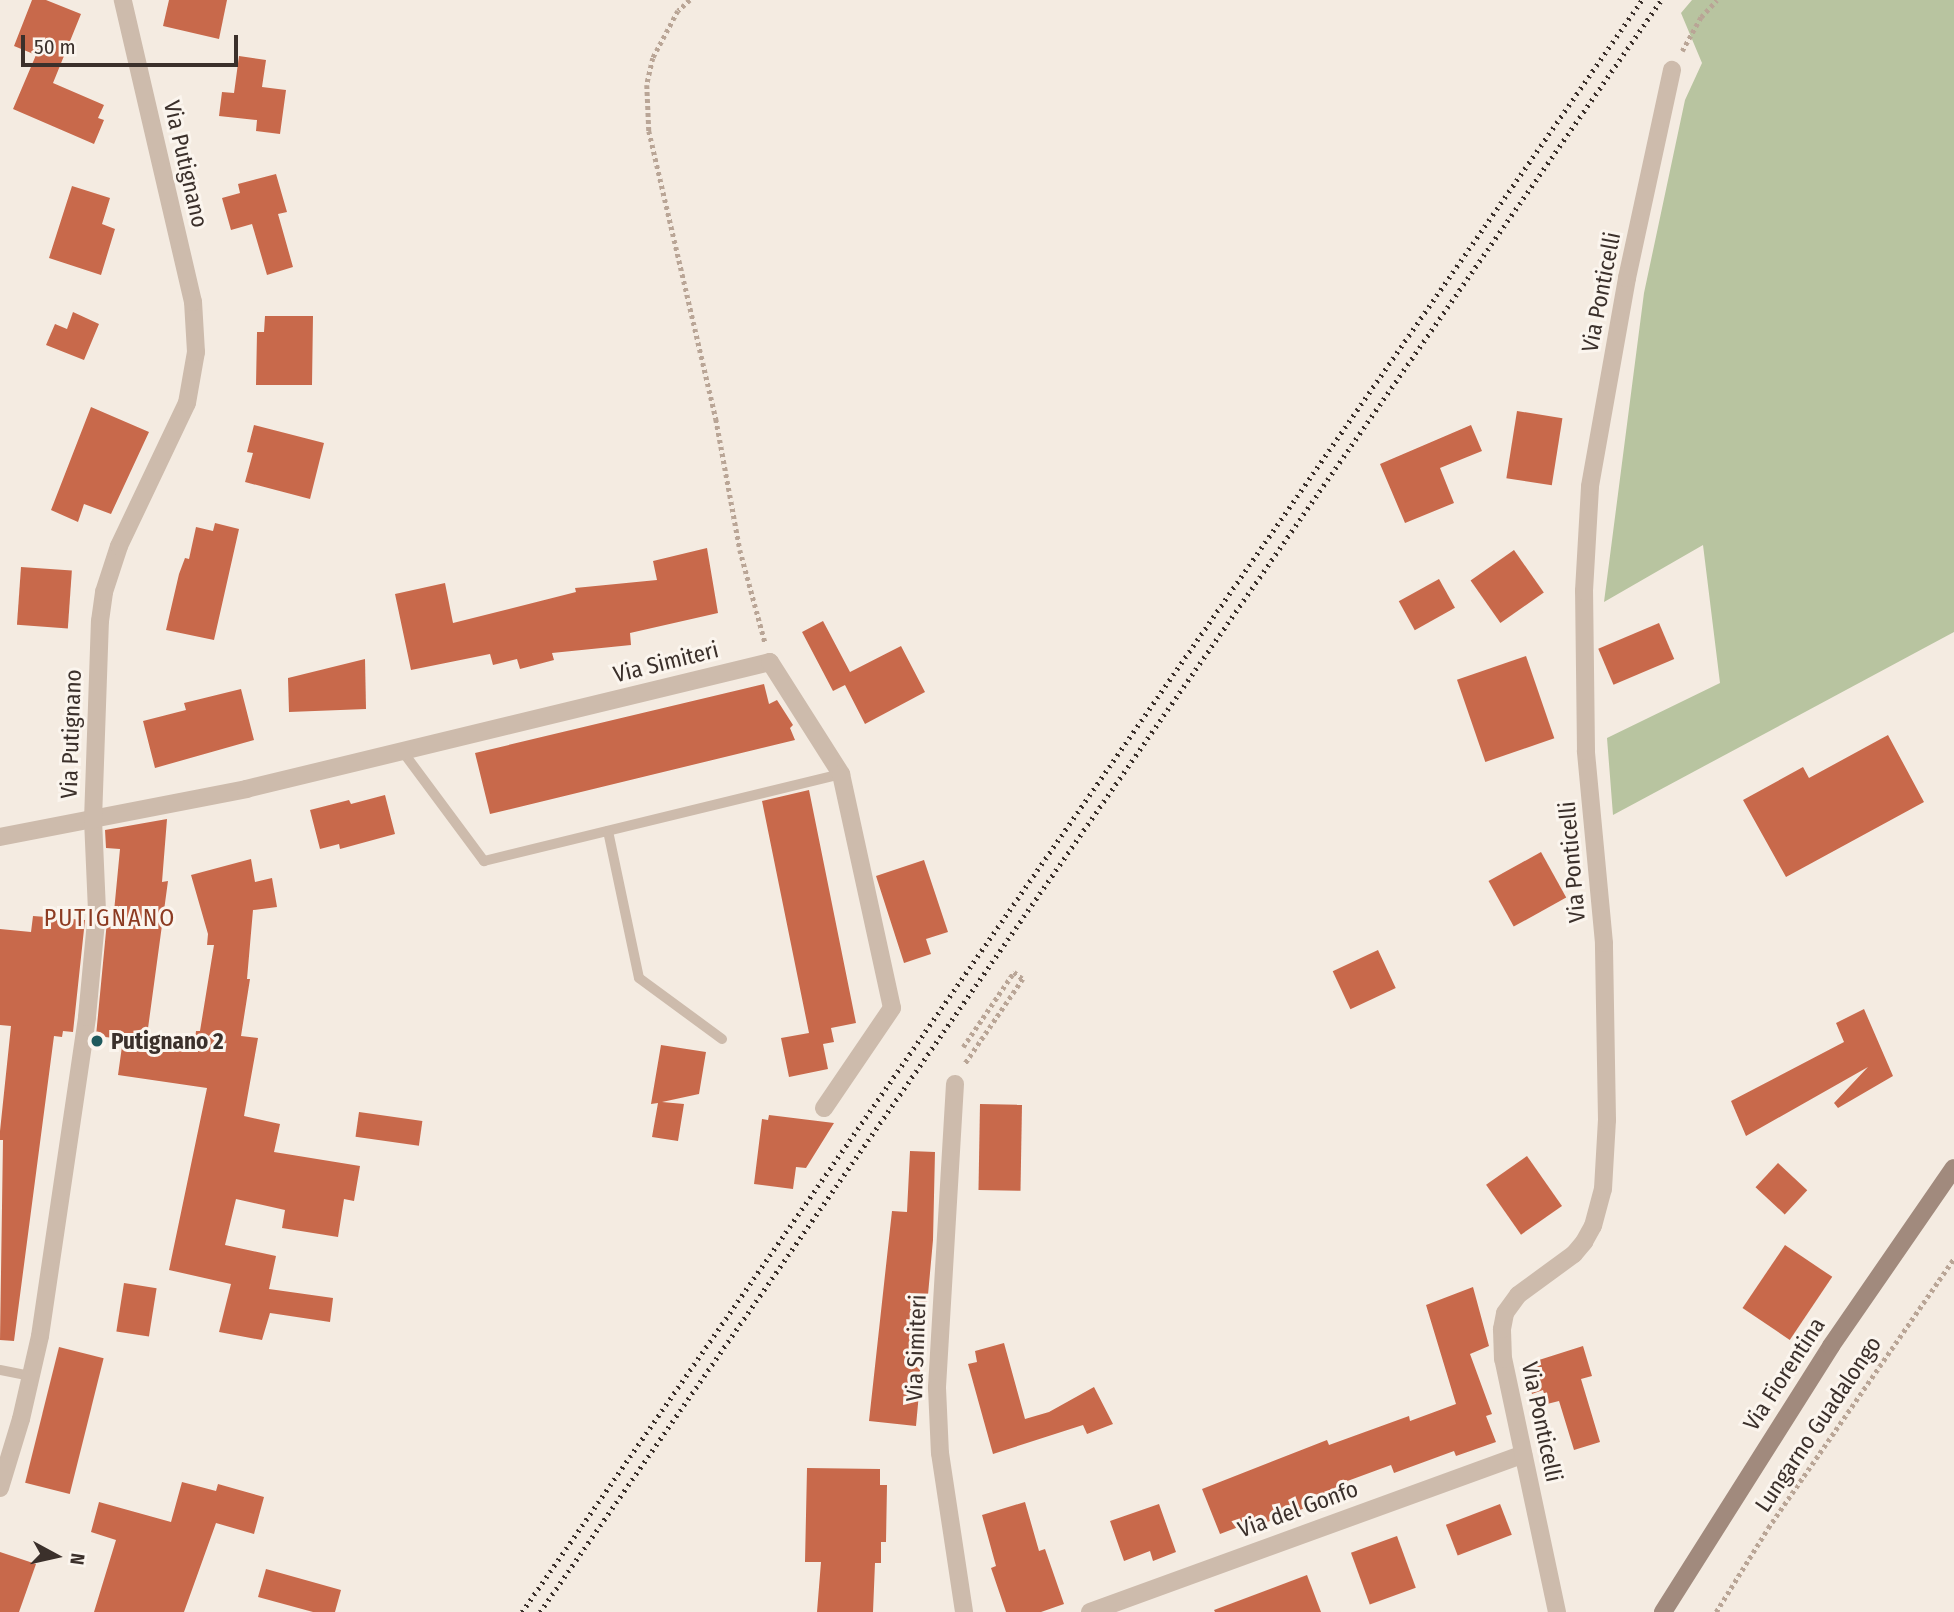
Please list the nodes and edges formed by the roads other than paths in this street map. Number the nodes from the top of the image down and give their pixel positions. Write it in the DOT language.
graph roads {
  1 [pos="123,0"];
  2 [pos="1672,70"];
  3 [pos="403,752"];
  4 [pos="841,774"];
  5 [pos="93,820"];
  6 [pos="608,831"];
  7 [pos="0,837"];
  8 [pos="722,1039"];
  9 [pos="955,1084"];
  10 [pos="824,1108"];
  11 [pos="1954,1168"];
  12 [pos="0,1370"];
  13 [pos="32,1376"];
  14 [pos="1523,1454"];
  15 [pos="0,1488"];
  16 [pos="964,1612"];
  17 [pos="1090,1612"];
  18 [pos="1558,1612"];
  19 [pos="1663,1612"];
  1 -- 5 [label="street, Via Putignano"];
  2 -- 14 [label="street, Via Ponticelli"];
  3 -- 4 [label="street, Via Simiteri"];
  3 -- 5 [label="street, Via Simiteri"];
  3 -- 6 [label="lane"];
  4 -- 6 [label="lane"];
  4 -- 10 [label="street"];
  5 -- 7 [label="street, Via Simiteri"];
  5 -- 13 [label="street, Via Putignano"];
  6 -- 8 [label="lane"];
  9 -- 16 [label="street, Via Simiteri"];
  11 -- 19 [label="main road, Via Fiorentina"];
  12 -- 13 [label="lane"];
  13 -- 15 [label="street, Via Putignano"];
  14 -- 17 [label="street, Via del Gonfo"];
  14 -- 18 [label="street, Via Ponticelli"];
}
